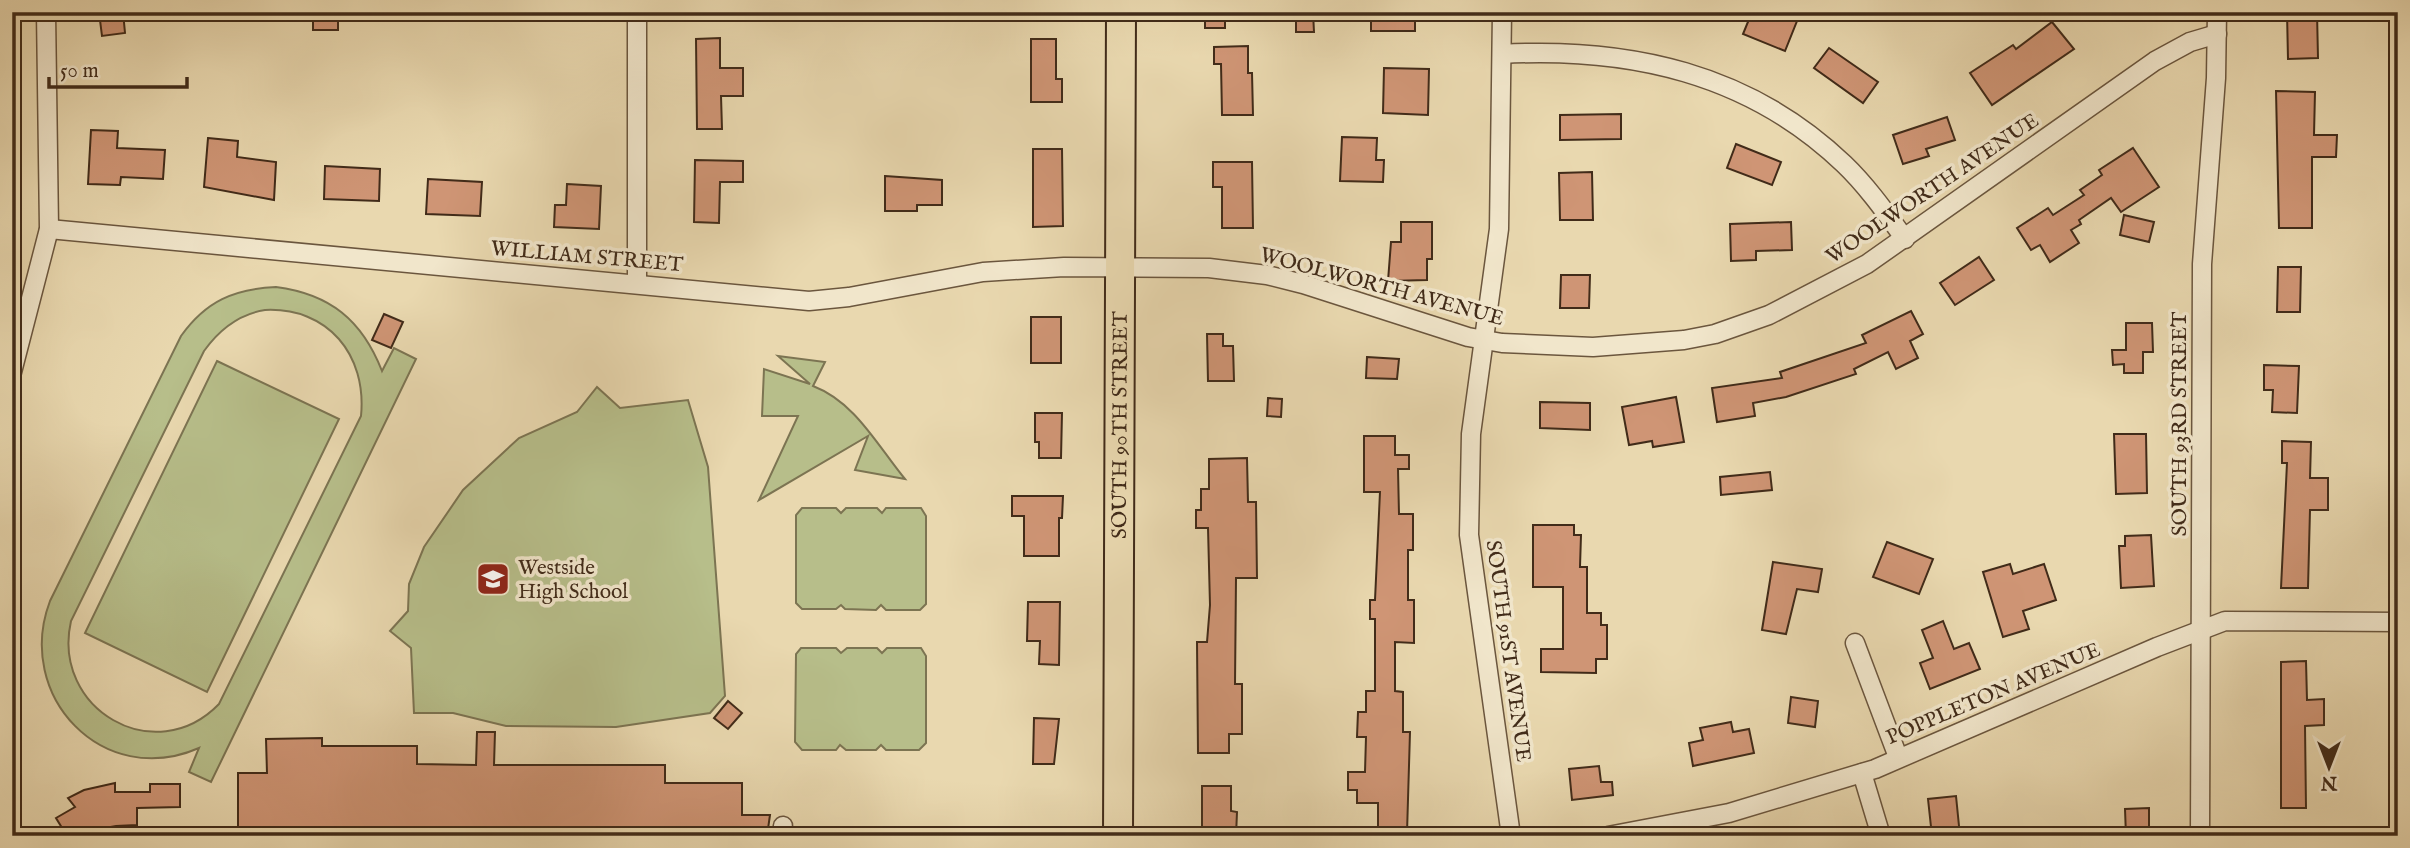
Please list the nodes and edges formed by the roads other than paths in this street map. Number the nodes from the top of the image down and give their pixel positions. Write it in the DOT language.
graph roads {
  1 [pos="46,12"];
  2 [pos="637,12"];
  3 [pos="1121,12"];
  4 [pos="1502,12"];
  5 [pos="2217,12"];
  6 [pos="2217,34"];
  7 [pos="1502,54"];
  8 [pos="49,229"];
  9 [pos="1905,239"];
  10 [pos="1120,267"];
  11 [pos="637,283"];
  12 [pos="1485,340"];
  13 [pos="12,372"];
  14 [pos="2398,622"];
  15 [pos="2202,630"];
  16 [pos="1855,643"];
  17 [pos="1898,757"];
  18 [pos="1862,773"];
  19 [pos="1118,836"];
  20 [pos="1511,836"];
  21 [pos="1608,836"];
  22 [pos="1881,836"];
  23 [pos="2200,836"];
  1 -- 8 [label="street"];
  2 -- 11 [label="street"];
  3 -- 10 [label="main road, SOUTH 90TH STREET"];
  4 -- 7 [label="street, SOUTH 91ST AVENUE"];
  5 -- 6 [label="street, SOUTH 93RD STREET"];
  6 -- 9 [label="street, WOOLWORTH AVENUE"];
  6 -- 15 [label="street, SOUTH 93RD STREET"];
  7 -- 9 [label="street"];
  7 -- 12 [label="street, SOUTH 91ST AVENUE"];
  8 -- 11 [label="street, WILLIAM STREET"];
  8 -- 13 [label="street"];
  9 -- 12 [label="street, WOOLWORTH AVENUE"];
  10 -- 11 [label="street, WILLIAM STREET"];
  10 -- 12 [label="street, WOOLWORTH AVENUE"];
  10 -- 19 [label="main road, SOUTH 90TH STREET"];
  12 -- 20 [label="street, SOUTH 91ST AVENUE"];
  14 -- 15 [label="street, POPPLETON AVENUE"];
  15 -- 17 [label="street, POPPLETON AVENUE"];
  15 -- 23 [label="street, SOUTH 93RD STREET"];
  16 -- 17 [label="street"];
  17 -- 18 [label="street, POPPLETON AVENUE"];
  18 -- 21 [label="street, POPPLETON AVENUE"];
  18 -- 22 [label="street"];
}
